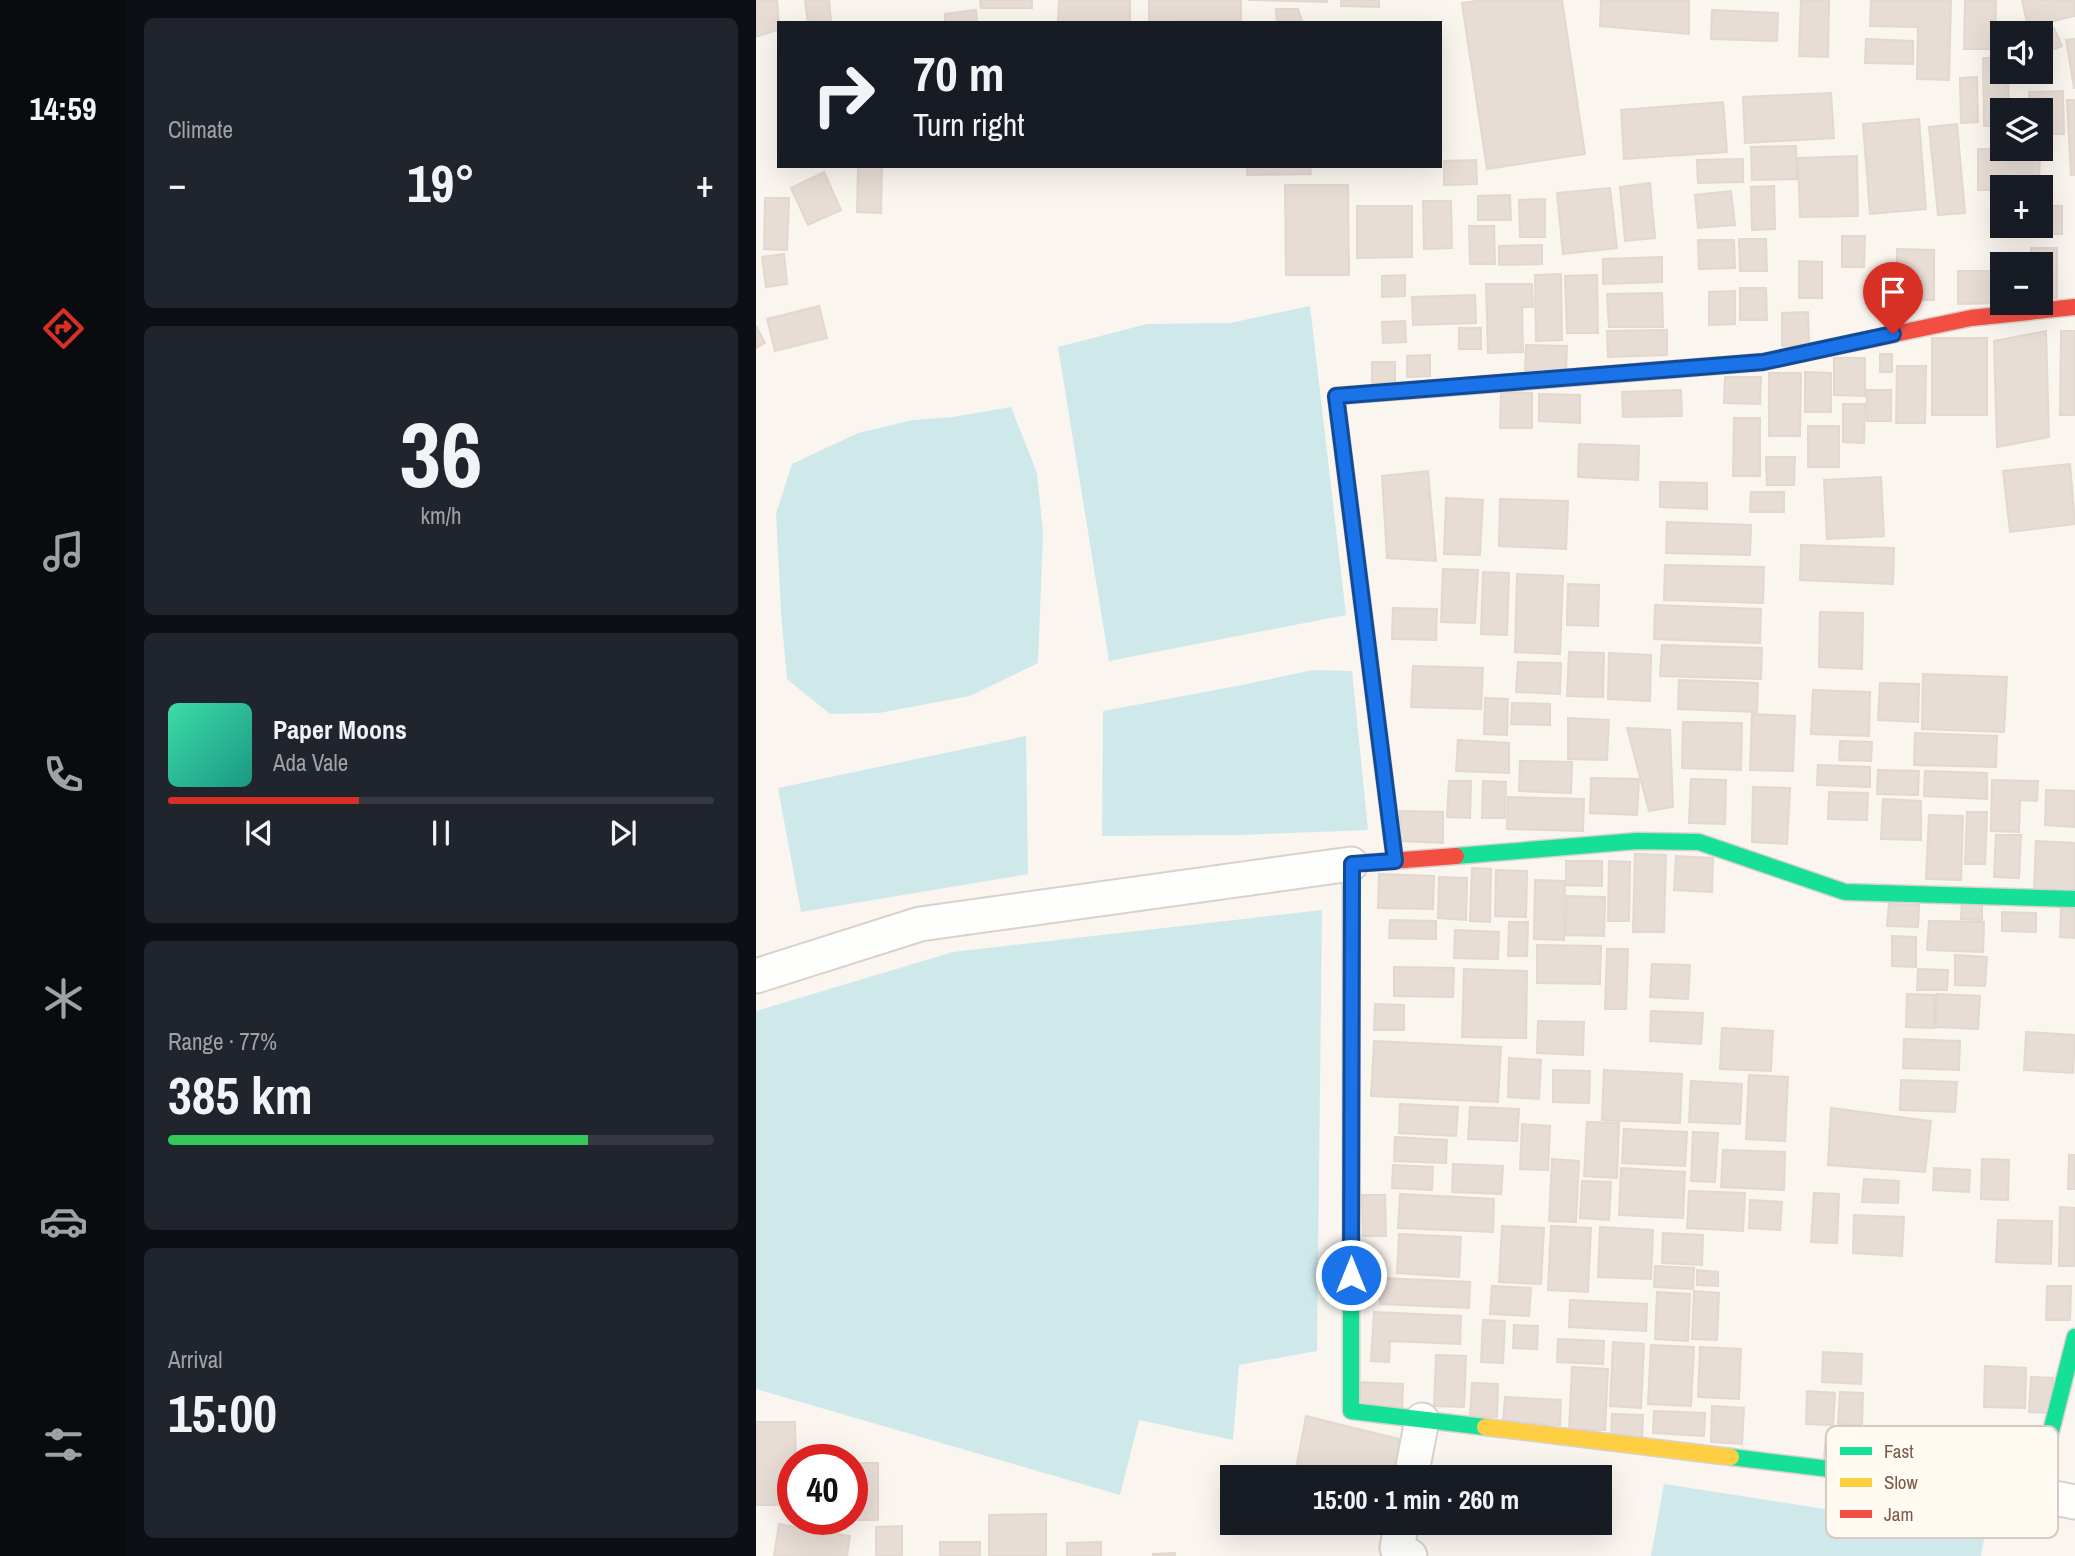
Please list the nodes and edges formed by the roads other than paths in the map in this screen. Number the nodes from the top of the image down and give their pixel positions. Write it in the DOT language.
graph roads {
  1 [pos="2075,307"];
  2 [pos="1395,861"];
  3 [pos="1352,864"];
  4 [pos="2075,899"];
  5 [pos="756,976"];
  6 [pos="2075,1337"];
  7 [pos="1422,1420"];
  8 [pos="2052,1426"];
  9 [pos="1413,1465"];
  10 [pos="1826,1469"];
  11 [pos="1400,1535"];
  12 [pos="1410,1556"];
  1 -- 2 [label="street"];
  2 -- 3 [label="street"];
  2 -- 4 [label="street"];
  3 -- 5 [label="street"];
  3 -- 7 [label="street"];
  6 -- 8 [label="street"];
  7 -- 9 [label="street"];
  7 -- 10 [label="street"];
  11 -- 12 [label="street"];
}
